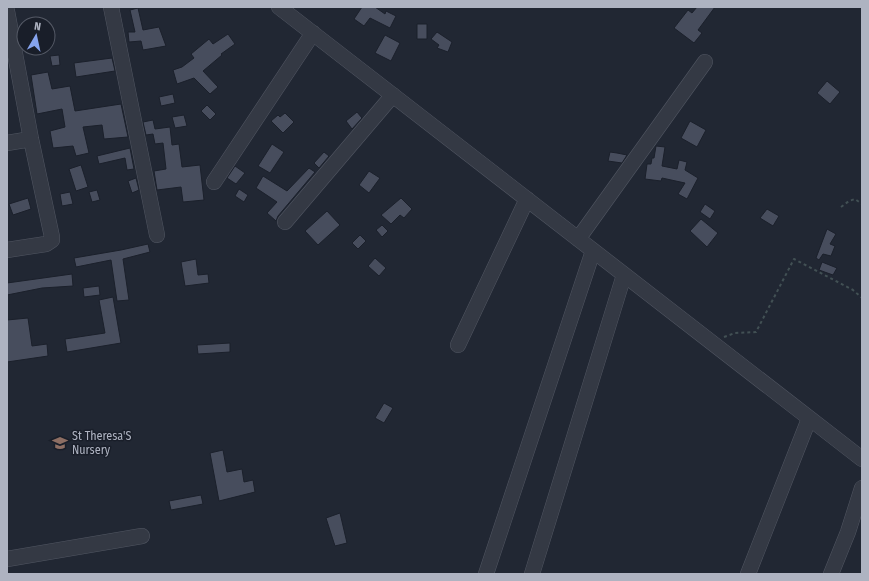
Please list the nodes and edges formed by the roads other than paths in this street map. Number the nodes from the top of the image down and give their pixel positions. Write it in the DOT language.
graph roads {
  1 [pos="111,7"];
  2 [pos="279,7"];
  3 [pos="7,11"];
  4 [pos="313,33"];
  5 [pos="705,62"];
  6 [pos="393,95"];
  7 [pos="31,139"];
  8 [pos="7,143"];
  9 [pos="214,182"];
  10 [pos="526,199"];
  11 [pos="285,222"];
  12 [pos="157,235"];
  13 [pos="578,239"];
  14 [pos="7,250"];
  15 [pos="593,251"];
  16 [pos="624,275"];
  17 [pos="458,345"];
  18 [pos="808,419"];
  19 [pos="862,459"];
  20 [pos="862,488"];
  21 [pos="142,536"];
  22 [pos="7,559"];
  23 [pos="486,574"];
  24 [pos="532,574"];
  25 [pos="748,574"];
  26 [pos="831,574"];
  1 -- 12 [label="street"];
  2 -- 4 [label="street"];
  3 -- 7 [label="street"];
  4 -- 6 [label="street"];
  4 -- 9 [label="street"];
  5 -- 13 [label="street"];
  6 -- 10 [label="street"];
  6 -- 11 [label="street"];
  7 -- 8 [label="street"];
  7 -- 14 [label="street"];
  10 -- 13 [label="street"];
  10 -- 17 [label="street"];
  13 -- 15 [label="street"];
  15 -- 16 [label="street"];
  15 -- 23 [label="street"];
  16 -- 18 [label="street"];
  16 -- 24 [label="street"];
  18 -- 19 [label="street"];
  18 -- 25 [label="street"];
  20 -- 26 [label="street"];
  21 -- 22 [label="street"];
}
